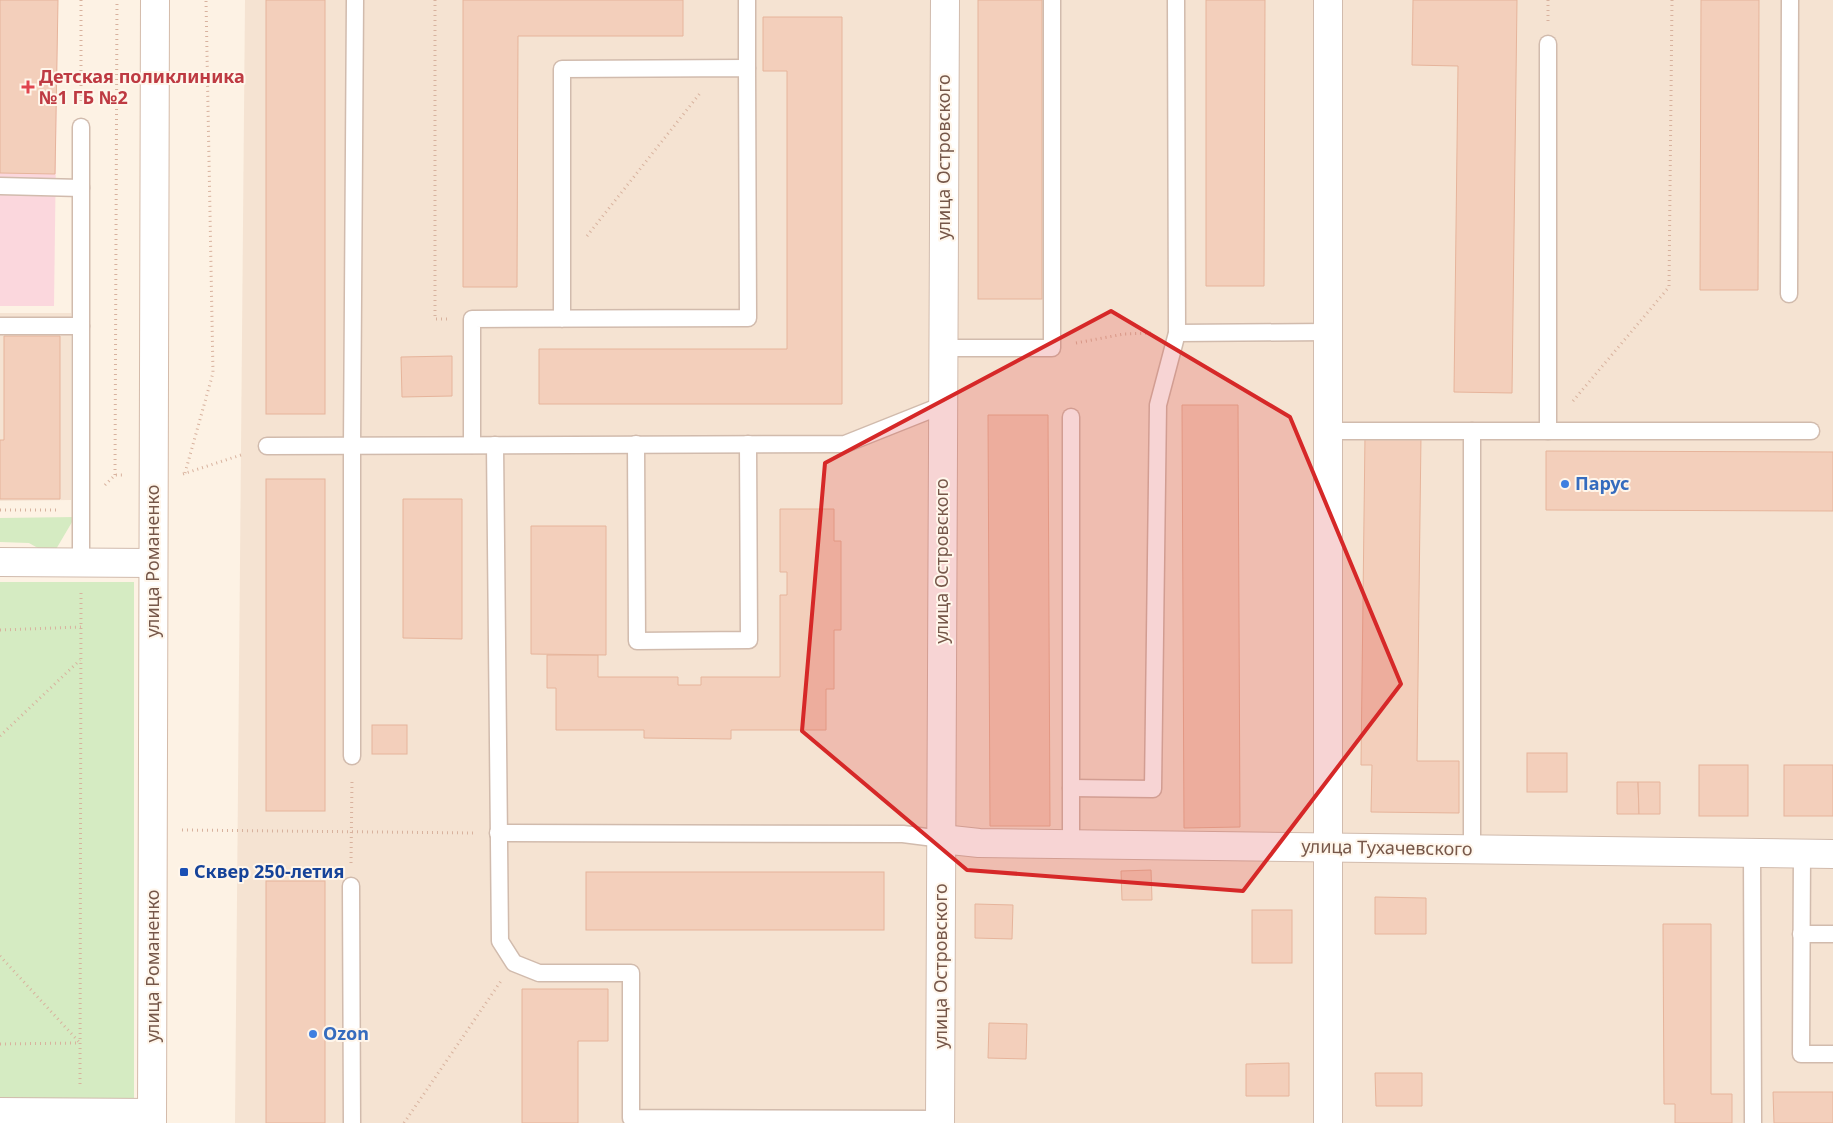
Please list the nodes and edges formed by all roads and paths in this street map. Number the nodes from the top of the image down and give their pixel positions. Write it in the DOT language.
graph roads {
  1 [pos="81,0"];
  2 [pos="117,0"];
  3 [pos="155,0"];
  4 [pos="206,0"];
  5 [pos="355,0"];
  6 [pos="435,0"];
  7 [pos="748,0"];
  8 [pos="945,0"];
  9 [pos="1052,0"];
  10 [pos="1176,0"];
  11 [pos="1328,0"];
  12 [pos="1672,0"];
  13 [pos="1790,0"];
  14 [pos="1548,44"];
  15 [pos="720,68"];
  16 [pos="747,68"];
  17 [pos="81,127"];
  18 [pos="0,186"];
  19 [pos="81,188"];
  20 [pos="562,268"];
  21 [pos="1789,294"];
  22 [pos="472,319"];
  23 [pos="562,319"];
  24 [pos="0,326"];
  25 [pos="81,326"];
  26 [pos="1328,332"];
  27 [pos="1152,333"];
  28 [pos="1177,333"];
  29 [pos="943,348"];
  30 [pos="1052,348"];
  31 [pos="942,405"];
  32 [pos="1071,417"];
  33 [pos="1328,431"];
  34 [pos="1472,431"];
  35 [pos="1548,431"];
  36 [pos="1811,431"];
  37 [pos="636,444"];
  38 [pos="748,444"];
  39 [pos="472,445"];
  40 [pos="495,445"];
  41 [pos="267,446"];
  42 [pos="352,446"];
  43 [pos="185,474"];
  44 [pos="115,475"];
  45 [pos="0,562"];
  46 [pos="81,562"];
  47 [pos="153,563"];
  48 [pos="81,627"];
  49 [pos="0,630"];
  50 [pos="81,660"];
  51 [pos="0,736"];
  52 [pos="352,756"];
  53 [pos="1070,788"];
  54 [pos="153,830"];
  55 [pos="352,831"];
  56 [pos="454,832"];
  57 [pos="498,833"];
  58 [pos="942,839"];
  59 [pos="1070,844"];
  60 [pos="1328,847"];
  61 [pos="1472,849"];
  62 [pos="1752,852"];
  63 [pos="1802,854"];
  64 [pos="1833,854"];
  65 [pos="352,886"];
  66 [pos="1802,934"];
  67 [pos="1833,934"];
  68 [pos="0,956"];
  69 [pos="514,964"];
  70 [pos="0,1044"];
  71 [pos="80,1044"];
  72 [pos="1833,1054"];
  73 [pos="0,1112"];
  74 [pos="80,1113"];
  75 [pos="152,1118"];
  76 [pos="940,1121"];
  77 [pos="352,1123"];
  78 [pos="404,1123"];
  79 [pos="1328,1123"];
  80 [pos="1753,1123"];
  1 -- 17 [label="path"];
  2 -- 44 [label="path"];
  3 -- 47 [label="street, улица Романенко"];
  4 -- 43 [label="path"];
  5 -- 42 [label="lane"];
  6 -- 22 [label="path"];
  7 -- 16 [label="lane"];
  8 -- 29 [label="street, улица Островского"];
  9 -- 30 [label="lane"];
  10 -- 28 [label="lane"];
  11 -- 26 [label="street"];
  12 -- 35 [label="path"];
  13 -- 21 [label="lane"];
  14 -- 35 [label="lane"];
  15 -- 16 [label="lane"];
  15 -- 20 [label="path"];
  15 -- 20 [label="lane"];
  16 -- 23 [label="lane"];
  17 -- 19 [label="lane"];
  18 -- 19 [label="lane"];
  19 -- 25 [label="lane"];
  20 -- 23 [label="lane"];
  22 -- 23 [label="lane"];
  22 -- 39 [label="lane"];
  24 -- 25 [label="lane"];
  25 -- 46 [label="lane"];
  26 -- 28 [label="lane"];
  26 -- 33 [label="street"];
  27 -- 30 [label="path"];
  28 -- 53 [label="lane"];
  29 -- 30 [label="lane"];
  29 -- 31 [label="street, улица Островского"];
  31 -- 38 [label="lane"];
  31 -- 58 [label="street, улица Островского"];
  32 -- 53 [label="lane"];
  33 -- 34 [label="lane"];
  33 -- 60 [label="street"];
  34 -- 35 [label="lane"];
  34 -- 61 [label="lane"];
  35 -- 36 [label="lane"];
  37 -- 38 [label="lane"];
  37 -- 38 [label="lane"];
  37 -- 40 [label="lane"];
  39 -- 40 [label="lane"];
  39 -- 42 [label="lane"];
  40 -- 57 [label="lane"];
  41 -- 42 [label="lane"];
  42 -- 52 [label="lane"];
  45 -- 46 [label="street"];
  46 -- 47 [label="street"];
  46 -- 48 [label="path"];
  47 -- 54 [label="street, улица Романенко"];
  48 -- 49 [label="path"];
  48 -- 50 [label="path"];
  50 -- 51 [label="path"];
  50 -- 71 [label="path"];
  52 -- 55 [label="path"];
  53 -- 59 [label="lane"];
  54 -- 55 [label="path"];
  54 -- 75 [label="street, улица Романенко"];
  55 -- 56 [label="path"];
  55 -- 65 [label="path"];
  57 -- 58 [label="lane"];
  57 -- 69 [label="lane"];
  58 -- 59 [label="street, улица Тухачевского"];
  58 -- 76 [label="street, улица Островского"];
  59 -- 60 [label="street, улица Тухачевского"];
  60 -- 61 [label="street, улица Тухачевского"];
  60 -- 79 [label="street"];
  61 -- 62 [label="street, улица Тухачевского"];
  62 -- 63 [label="street, улица Тухачевского"];
  62 -- 80 [label="lane"];
  63 -- 64 [label="street, улица Тухачевского"];
  63 -- 66 [label="lane"];
  65 -- 77 [label="lane"];
  66 -- 67 [label="lane"];
  66 -- 72 [label="lane"];
  68 -- 71 [label="path"];
  69 -- 76 [label="lane"];
  69 -- 78 [label="path"];
  70 -- 71 [label="path"];
  71 -- 74 [label="path"];
  73 -- 74 [label="street"];
  74 -- 75 [label="street"];
}
